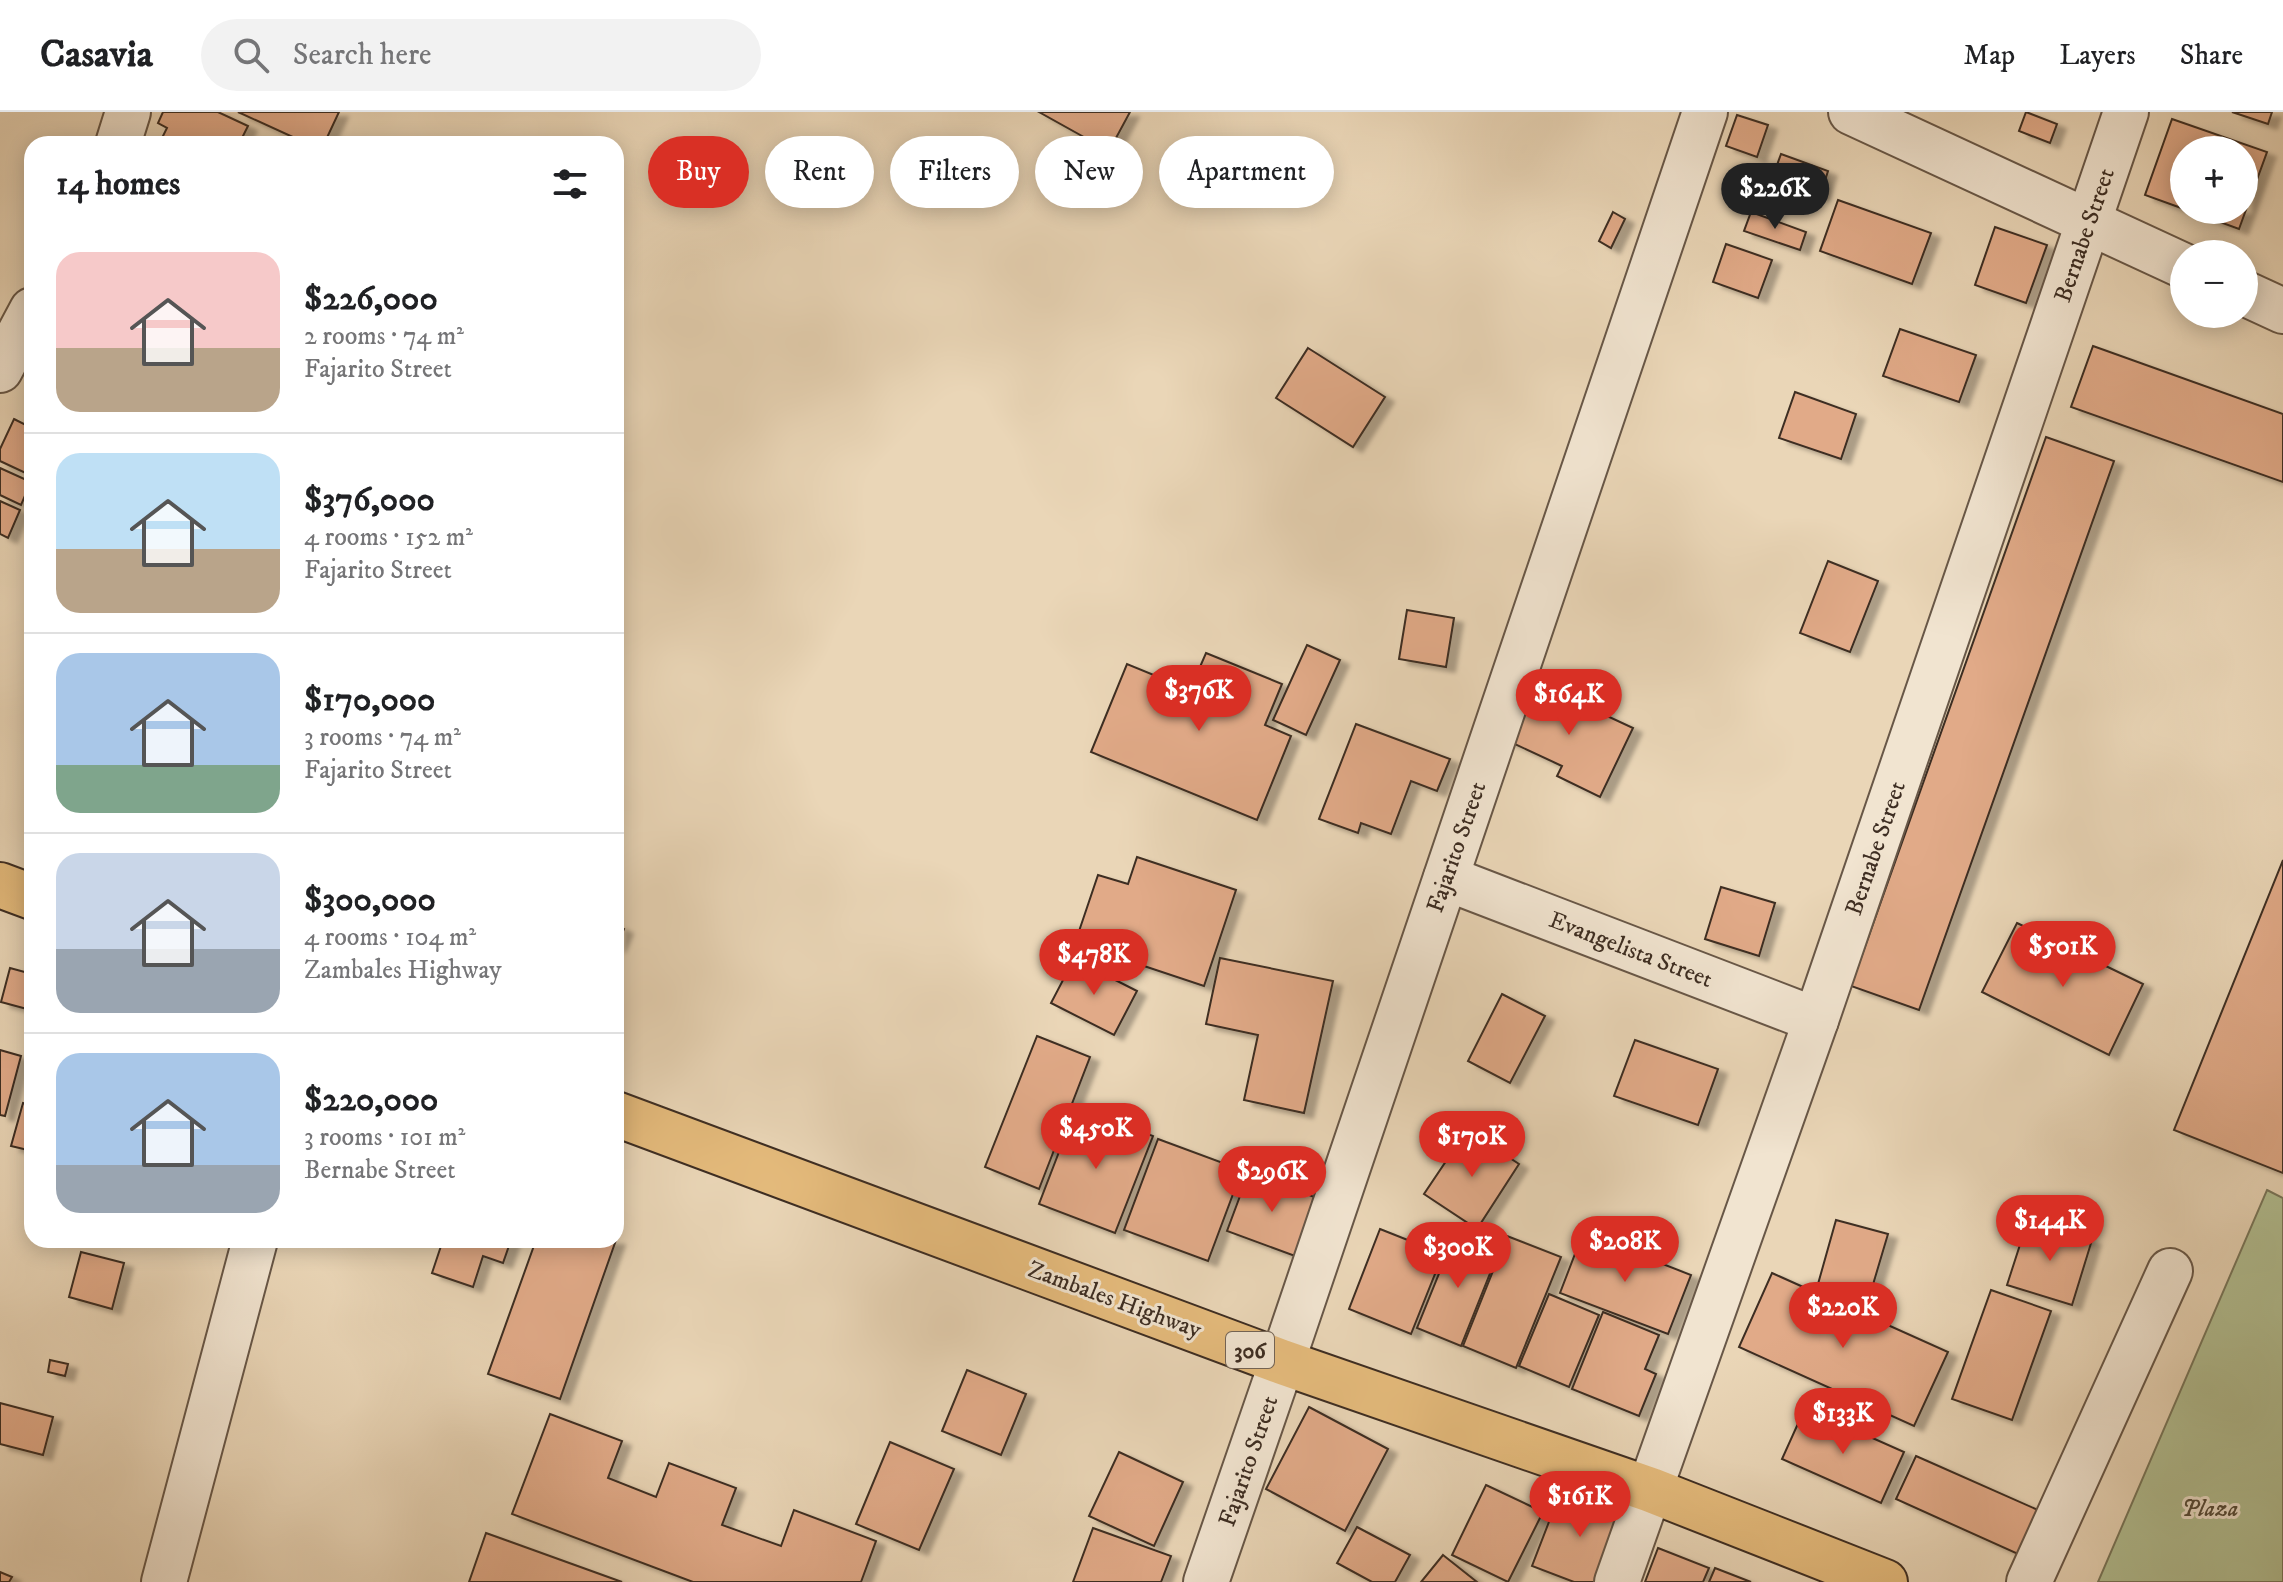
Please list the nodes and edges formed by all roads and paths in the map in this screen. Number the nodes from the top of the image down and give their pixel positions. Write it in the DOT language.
graph roads {
  1 [pos="128,112"];
  2 [pos="1705,112"];
  3 [pos="1851,112"];
  4 [pos="2126,112"];
  5 [pos="120,136"];
  6 [pos="2089,222"];
  7 [pos="2170,260"];
  8 [pos="2258,299"];
  9 [pos="2283,311"];
  10 [pos="24,325"];
  11 [pos="0,370"];
  12 [pos="1446,878"];
  13 [pos="0,885"];
  14 [pos="24,894"];
  15 [pos="1816,1020"];
  16 [pos="624,1117"];
  17 [pos="253,1248"];
  18 [pos="2170,1271"];
  19 [pos="1282,1362"];
  20 [pos="1651,1490"];
  21 [pos="164,1582"];
  22 [pos="1206,1582"];
  23 [pos="1617,1582"];
  24 [pos="1885,1582"];
  25 [pos="2029,1582"];
  1 -- 5 [label="street"];
  2 -- 12 [label="street, Fajarito Street"];
  3 -- 6 [label="street"];
  4 -- 6 [label="street, Bernabe Street"];
  6 -- 7 [label="street"];
  6 -- 15 [label="street, Bernabe Street"];
  8 -- 9 [label="street"];
  10 -- 11 [label="street"];
  12 -- 15 [label="street, Evangelista Street"];
  12 -- 19 [label="street, Fajarito Street"];
  13 -- 14 [label="main road"];
  15 -- 20 [label="street, Bernabe Street"];
  16 -- 19 [label="main road, Zambales Highway / 306"];
  17 -- 21 [label="street"];
  18 -- 25 [label="street"];
  19 -- 20 [label="main road, Zambales Highway / 306"];
  19 -- 22 [label="street, Fajarito Street"];
  20 -- 23 [label="street, Bernabe Street"];
  20 -- 24 [label="main road, Zambales Highway / 306"];
}
